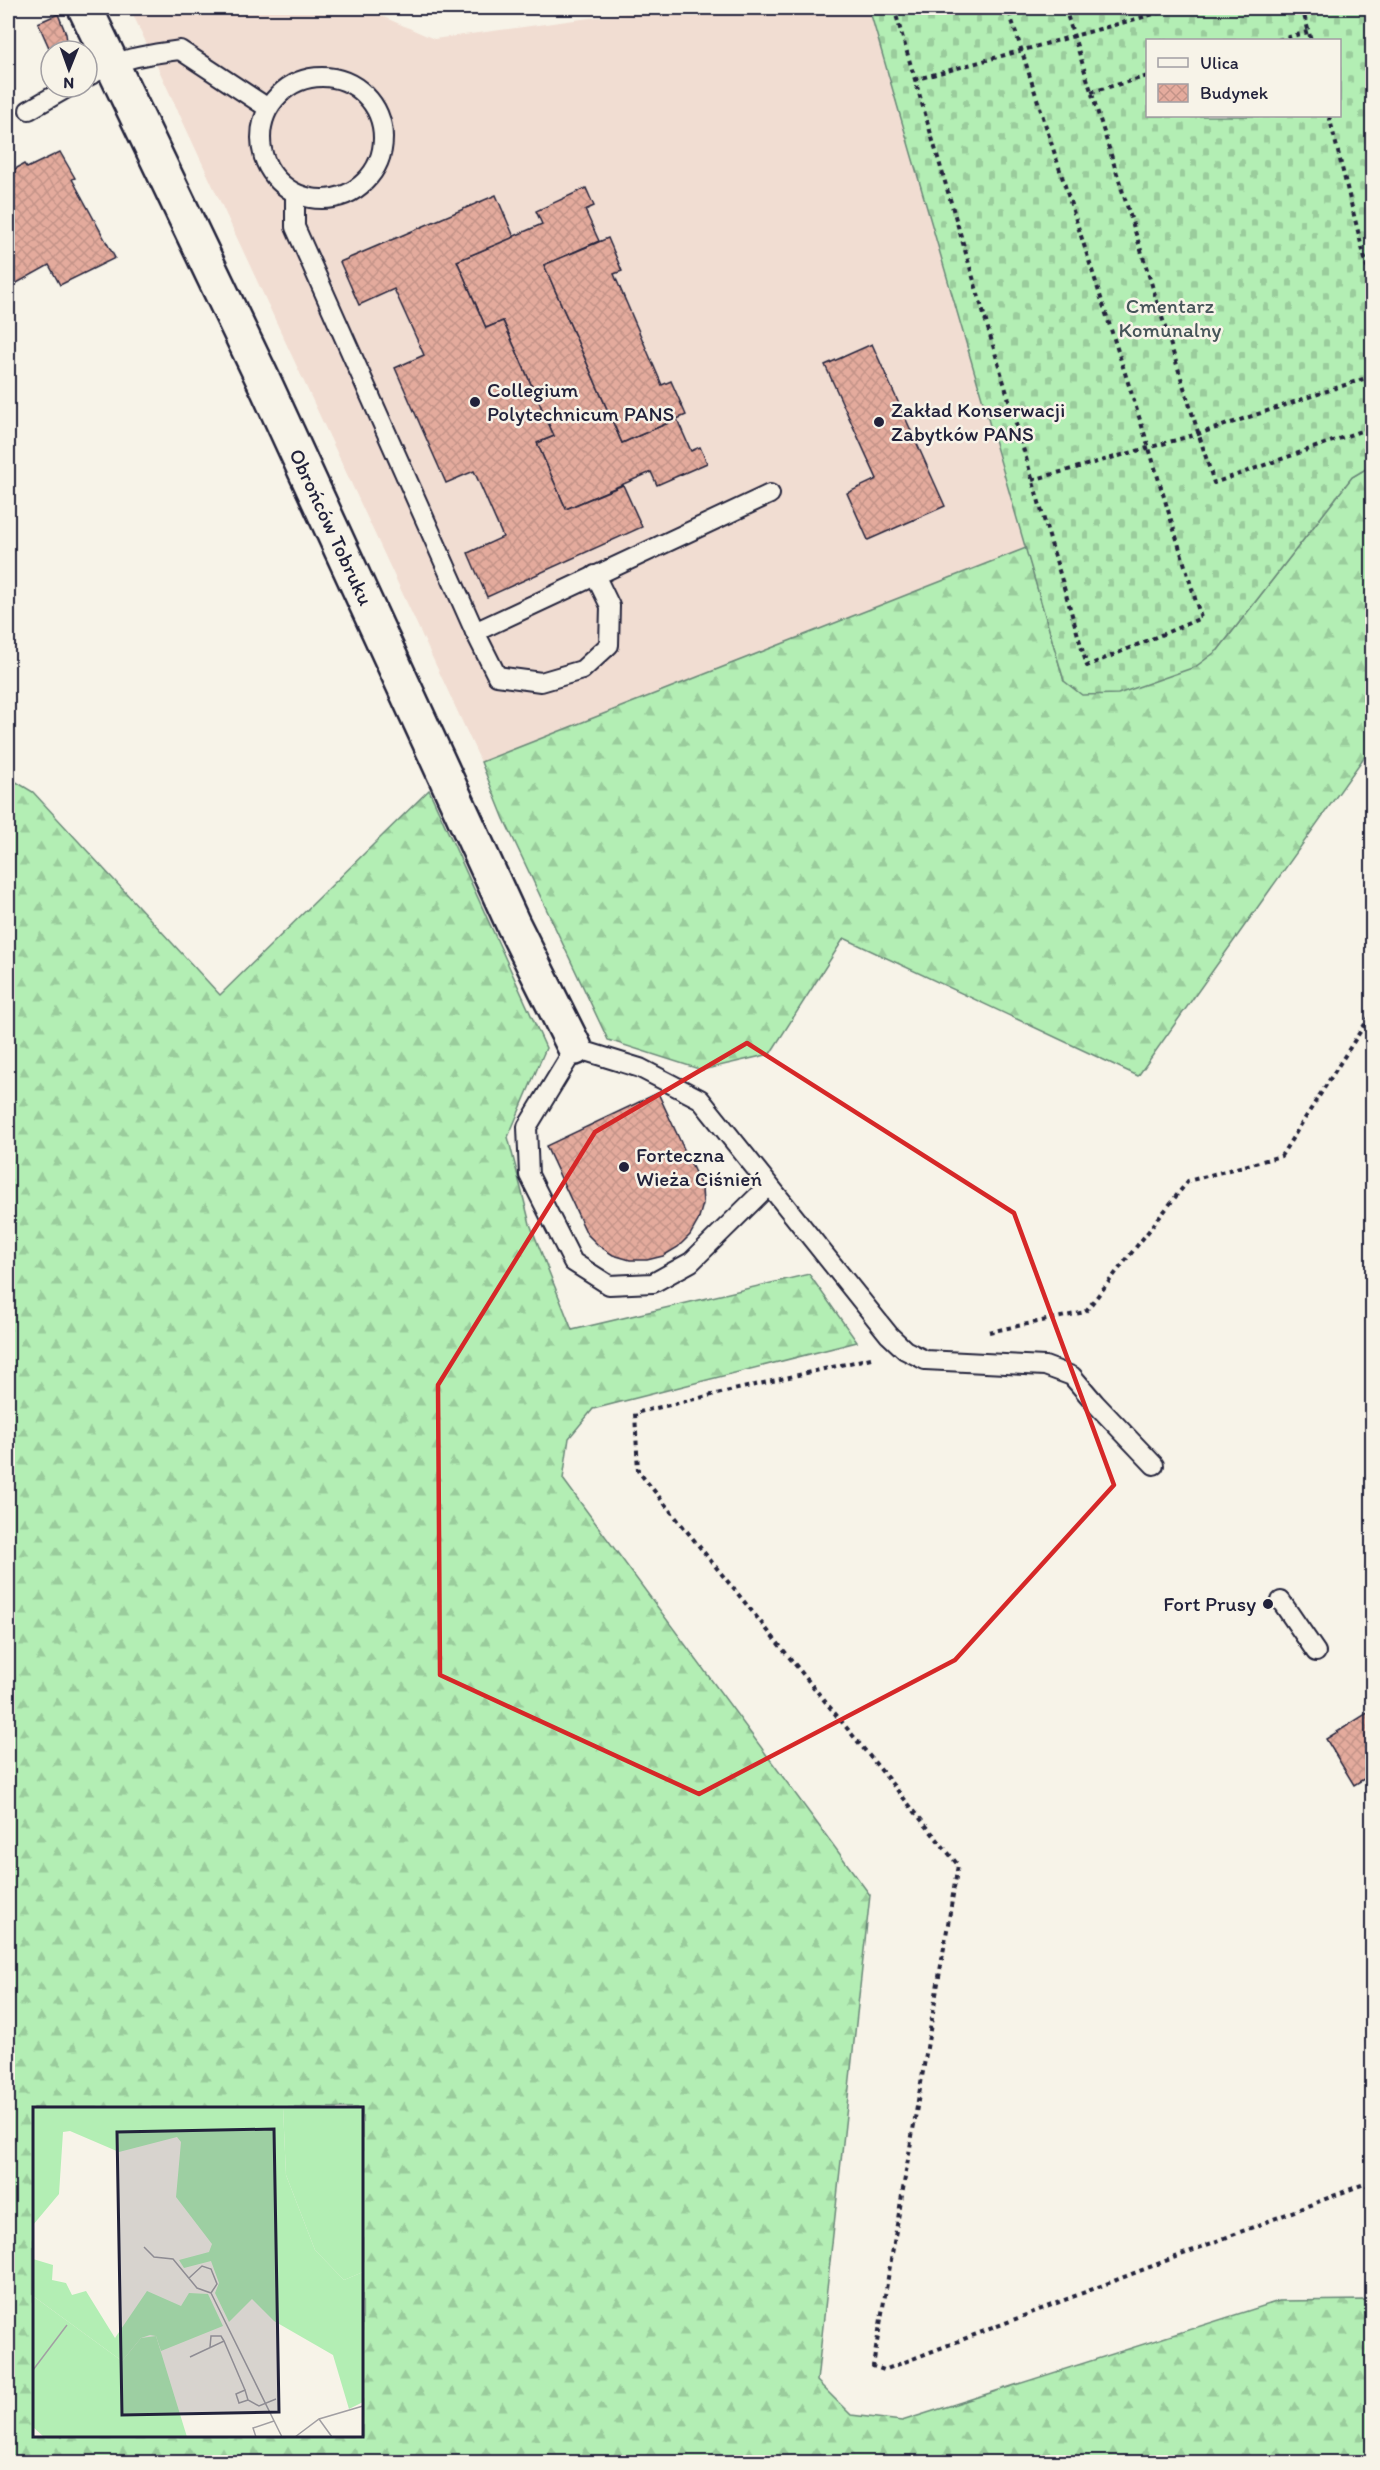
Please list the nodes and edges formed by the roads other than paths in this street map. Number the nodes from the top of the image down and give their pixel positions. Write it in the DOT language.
graph roads {
  1 [pos="85,8"];
  2 [pos="92,39"];
  3 [pos="99,70"];
  4 [pos="48,99"];
  5 [pos="268,108"];
  6 [pos="29,110"];
  7 [pos="295,194"];
  8 [pos="770,494"];
  9 [pos="595,575"];
  10 [pos="475,632"];
  11 [pos="575,1048"];
  12 [pos="768,1186"];
  13 [pos="1154,1465"];
  14 [pos="1281,1601"];
  15 [pos="1316,1652"];
  1 -- 2 [label="street, Obrońców Tobruku"];
  3 -- 5 [label="lane"];
  3 -- 11 [label="street, Obrońców Tobruku"];
  4 -- 6 [label="lane"];
  5 -- 7 [label="lane"];
  5 -- 7 [label="lane"];
  7 -- 10 [label="lane"];
  8 -- 9 [label="lane"];
  9 -- 10 [label="lane"];
  9 -- 10 [label="lane"];
  11 -- 12 [label="lane"];
  11 -- 12 [label="lane"];
  12 -- 13 [label="lane"];
  14 -- 15 [label="lane"];
}
